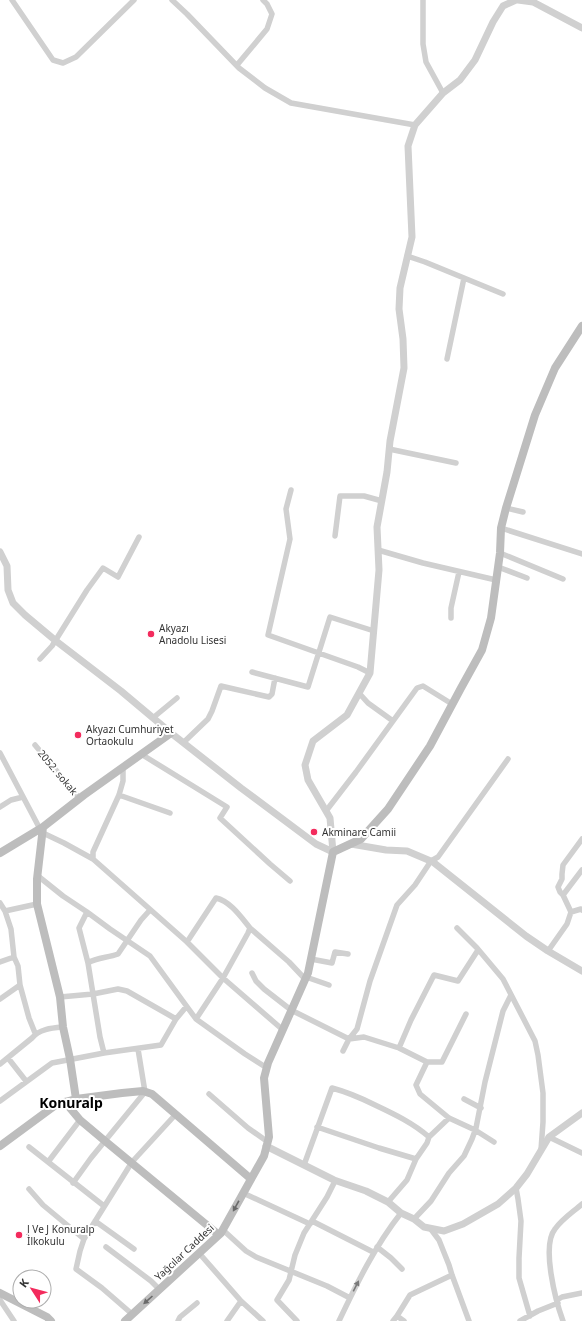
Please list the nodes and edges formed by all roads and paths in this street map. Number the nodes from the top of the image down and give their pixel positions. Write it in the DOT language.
graph roads {
  1 [pos="12,0"];
  2 [pos="134,0"];
  3 [pos="172,0"];
  4 [pos="263,0"];
  5 [pos="423,0"];
  6 [pos="517,0"];
  7 [pos="582,28"];
  8 [pos="237,65"];
  9 [pos="443,93"];
  10 [pos="415,125"];
  11 [pos="407,256"];
  12 [pos="464,278"];
  13 [pos="502,294"];
  14 [pos="582,326"];
  15 [pos="447,359"];
  16 [pos="389,449"];
  17 [pos="456,463"];
  18 [pos="291,490"];
  19 [pos="382,501"];
  20 [pos="506,508"];
  21 [pos="523,512"];
  22 [pos="501,528"];
  23 [pos="335,536"];
  24 [pos="139,537"];
  25 [pos="378,550"];
  26 [pos="0,552"];
  27 [pos="500,553"];
  28 [pos="582,554"];
  29 [pos="498,567"];
  30 [pos="459,572"];
  31 [pos="527,578"];
  32 [pos="563,579"];
  33 [pos="496,580"];
  34 [pos="451,618"];
  35 [pos="374,631"];
  36 [pos="56,641"];
  37 [pos="319,653"];
  38 [pos="40,659"];
  39 [pos="252,672"];
  40 [pos="370,672"];
  41 [pos="275,678"];
  42 [pos="359,693"];
  43 [pos="177,698"];
  44 [pos="452,704"];
  45 [pos="154,717"];
  46 [pos="393,721"];
  47 [pos="171,733"];
  48 [pos="184,742"];
  49 [pos="35,745"];
  50 [pos="0,753"];
  51 [pos="141,754"];
  52 [pos="508,759"];
  53 [pos="123,767"];
  54 [pos="119,795"];
  55 [pos="23,797"];
  56 [pos="80,799"];
  57 [pos="0,807"];
  58 [pos="326,811"];
  59 [pos="170,813"];
  60 [pos="42,830"];
  61 [pos="582,839"];
  62 [pos="351,844"];
  63 [pos="333,852"];
  64 [pos="0,853"];
  65 [pos="93,859"];
  66 [pos="430,861"];
  67 [pos="582,870"];
  68 [pos="38,876"];
  69 [pos="290,881"];
  70 [pos="563,894"];
  71 [pos="0,903"];
  72 [pos="37,904"];
  73 [pos="150,910"];
  74 [pos="582,910"];
  75 [pos="5,911"];
  76 [pos="87,912"];
  77 [pos="571,912"];
  78 [pos="250,928"];
  79 [pos="457,928"];
  80 [pos="127,940"];
  81 [pos="187,942"];
  82 [pos="478,950"];
  83 [pos="548,951"];
  84 [pos="348,954"];
  85 [pos="14,957"];
  86 [pos="311,959"];
  87 [pos="0,962"];
  88 [pos="88,963"];
  89 [pos="582,971"];
  90 [pos="252,973"];
  91 [pos="224,978"];
  92 [pos="306,978"];
  93 [pos="20,985"];
  94 [pos="329,985"];
  95 [pos="93,994"];
  96 [pos="511,995"];
  97 [pos="60,997"];
  98 [pos="0,999"];
  99 [pos="186,1007"];
  100 [pos="292,1010"];
  101 [pos="466,1014"];
  102 [pos="176,1019"];
  103 [pos="196,1019"];
  104 [pos="63,1026"];
  105 [pos="283,1030"];
  106 [pos="35,1033"];
  107 [pos="349,1039"];
  108 [pos="138,1048"];
  109 [pos="399,1048"];
  110 [pos="343,1051"];
  111 [pos="104,1053"];
  112 [pos="8,1058"];
  113 [pos="70,1059"];
  114 [pos="427,1062"];
  115 [pos="0,1064"];
  116 [pos="267,1068"];
  117 [pos="26,1081"];
  118 [pos="145,1092"];
  119 [pos="209,1094"];
  120 [pos="76,1099"];
  121 [pos="464,1099"];
  122 [pos="0,1101"];
  123 [pos="65,1102"];
  124 [pos="481,1108"];
  125 [pos="582,1113"];
  126 [pos="176,1114"];
  127 [pos="449,1118"];
  128 [pos="80,1120"];
  129 [pos="317,1127"];
  130 [pos="475,1130"];
  131 [pos="429,1137"];
  132 [pos="549,1137"];
  133 [pos="105,1141"];
  134 [pos="494,1142"];
  135 [pos="267,1144"];
  136 [pos="0,1146"];
  137 [pos="30,1147"];
  138 [pos="541,1150"];
  139 [pos="582,1153"];
  140 [pos="416,1159"];
  141 [pos="48,1162"];
  142 [pos="132,1162"];
  143 [pos="304,1165"];
  144 [pos="251,1179"];
  145 [pos="335,1181"];
  146 [pos="73,1183"];
  147 [pos="516,1188"];
  148 [pos="29,1189"];
  149 [pos="243,1193"];
  150 [pos="388,1202"];
  151 [pos="582,1204"];
  152 [pos="104,1206"];
  153 [pos="401,1214"];
  154 [pos="414,1219"];
  155 [pos="95,1222"];
  156 [pos="311,1223"];
  157 [pos="430,1228"];
  158 [pos="221,1232"];
  159 [pos="84,1239"];
  160 [pos="106,1246"];
  161 [pos="134,1249"];
  162 [pos="375,1250"];
  163 [pos="199,1253"];
  164 [pos="402,1269"];
  165 [pos="290,1272"];
  166 [pos="452,1275"];
  167 [pos="159,1289"];
  168 [pos="0,1293"];
  169 [pos="582,1293"];
  170 [pos="350,1298"];
  171 [pos="0,1300"];
  172 [pos="241,1301"];
  173 [pos="558,1302"];
  174 [pos="196,1303"];
  175 [pos="398,1316"];
  176 [pos="530,1316"];
  177 [pos="128,1319"];
  178 [pos="14,1321"];
  179 [pos="51,1321"];
  180 [pos="178,1321"];
  181 [pos="227,1321"];
  182 [pos="263,1321"];
  183 [pos="297,1321"];
  184 [pos="339,1321"];
  185 [pos="393,1321"];
  186 [pos="404,1321"];
  187 [pos="469,1321"];
  188 [pos="520,1321"];
  189 [pos="564,1321"];
  1 -- 2 [label="street"];
  3 -- 8 [label="street"];
  4 -- 8 [label="street"];
  5 -- 9 [label="street"];
  6 -- 7 [label="street"];
  6 -- 9 [label="street"];
  8 -- 10 [label="street"];
  9 -- 10 [label="street"];
  10 -- 11 [label="street"];
  11 -- 12 [label="street"];
  11 -- 16 [label="street"];
  12 -- 13 [label="street"];
  12 -- 15 [label="street"];
  14 -- 20 [label="main road"];
  16 -- 17 [label="street"];
  16 -- 19 [label="street"];
  18 -- 37 [label="street"];
  19 -- 23 [label="street"];
  19 -- 25 [label="street"];
  20 -- 21 [label="street"];
  20 -- 22 [label="main road"];
  22 -- 27 [label="main road"];
  22 -- 28 [label="street"];
  24 -- 36 [label="street"];
  25 -- 30 [label="street"];
  25 -- 35 [label="street"];
  26 -- 36 [label="street"];
  27 -- 29 [label="main road"];
  27 -- 32 [label="street"];
  29 -- 31 [label="street"];
  29 -- 33 [label="main road"];
  30 -- 33 [label="street"];
  30 -- 34 [label="street"];
  33 -- 44 [label="main road"];
  35 -- 37 [label="street"];
  35 -- 40 [label="street"];
  36 -- 38 [label="street"];
  36 -- 45 [label="street"];
  37 -- 40 [label="street"];
  37 -- 41 [label="street"];
  39 -- 41 [label="street"];
  40 -- 42 [label="street"];
  41 -- 48 [label="street"];
  42 -- 46 [label="street"];
  42 -- 58 [label="street"];
  43 -- 45 [label="street"];
  44 -- 46 [label="street"];
  44 -- 62 [label="main road"];
  45 -- 47 [label="street"];
  46 -- 58 [label="street"];
  47 -- 48 [label="street"];
  47 -- 51 [label="main road"];
  48 -- 63 [label="street"];
  49 -- 56 [label="street, 2052. sokak"];
  50 -- 55 [label="street"];
  51 -- 53 [label="main road"];
  51 -- 69 [label="street"];
  52 -- 66 [label="street"];
  53 -- 54 [label="street"];
  53 -- 56 [label="main road"];
  54 -- 59 [label="street"];
  54 -- 65 [label="street"];
  55 -- 57 [label="street"];
  55 -- 60 [label="street"];
  56 -- 60 [label="main road"];
  58 -- 63 [label="street"];
  60 -- 64 [label="main road"];
  60 -- 65 [label="street"];
  60 -- 68 [label="main road"];
  61 -- 70 [label="street"];
  62 -- 63 [label="main road"];
  62 -- 66 [label="street"];
  63 -- 86 [label="main road"];
  65 -- 73 [label="street"];
  66 -- 83 [label="street"];
  66 -- 107 [label="street"];
  67 -- 70 [label="street"];
  68 -- 72 [label="main road"];
  68 -- 76 [label="street"];
  70 -- 77 [label="street"];
  71 -- 75 [label="street"];
  72 -- 75 [label="street"];
  72 -- 97 [label="main road"];
  73 -- 80 [label="street"];
  73 -- 81 [label="street"];
  74 -- 77 [label="street"];
  75 -- 85 [label="street"];
  76 -- 80 [label="street"];
  76 -- 88 [label="street"];
  77 -- 83 [label="street"];
  78 -- 81 [label="street"];
  78 -- 91 [label="street"];
  78 -- 92 [label="street"];
  79 -- 82 [label="street"];
  80 -- 88 [label="street"];
  80 -- 99 [label="street"];
  81 -- 91 [label="street"];
  82 -- 96 [label="street"];
  82 -- 109 [label="street"];
  83 -- 89 [label="street"];
  84 -- 86 [label="street"];
  85 -- 87 [label="street"];
  85 -- 93 [label="street"];
  86 -- 92 [label="main road"];
  88 -- 95 [label="street"];
  90 -- 100 [label="street"];
  91 -- 103 [label="street"];
  91 -- 105 [label="street"];
  92 -- 94 [label="street"];
  92 -- 100 [label="main road"];
  93 -- 98 [label="street"];
  93 -- 106 [label="street"];
  95 -- 97 [label="street"];
  95 -- 102 [label="street"];
  95 -- 111 [label="street"];
  96 -- 124 [label="street"];
  96 -- 138 [label="street"];
  97 -- 104 [label="main road"];
  99 -- 102 [label="street"];
  99 -- 103 [label="street"];
  100 -- 105 [label="main road"];
  100 -- 107 [label="street"];
  101 -- 114 [label="street"];
  102 -- 108 [label="street"];
  103 -- 116 [label="street"];
  104 -- 106 [label="street"];
  104 -- 113 [label="main road"];
  105 -- 116 [label="main road"];
  106 -- 112 [label="street"];
  107 -- 109 [label="street"];
  107 -- 110 [label="street"];
  108 -- 111 [label="street"];
  108 -- 118 [label="street"];
  109 -- 114 [label="street"];
  111 -- 113 [label="street"];
  112 -- 115 [label="street"];
  112 -- 117 [label="street"];
  113 -- 117 [label="street"];
  113 -- 120 [label="main road"];
  114 -- 127 [label="street"];
  116 -- 135 [label="main road"];
  117 -- 122 [label="street"];
  118 -- 120 [label="main road"];
  118 -- 126 [label="main road"];
  118 -- 133 [label="street"];
  119 -- 135 [label="street"];
  120 -- 123 [label="main road"];
  121 -- 124 [label="street"];
  123 -- 128 [label="main road"];
  123 -- 136 [label="main road"];
  124 -- 130 [label="street"];
  125 -- 132 [label="street"];
  126 -- 142 [label="street"];
  126 -- 144 [label="main road"];
  127 -- 130 [label="street"];
  127 -- 131 [label="street"];
  128 -- 133 [label="main road"];
  128 -- 141 [label="street"];
  129 -- 131 [label="street"];
  129 -- 140 [label="street"];
  129 -- 143 [label="street"];
  130 -- 134 [label="street"];
  130 -- 154 [label="street"];
  131 -- 140 [label="street"];
  132 -- 138 [label="street"];
  132 -- 139 [label="street"];
  133 -- 142 [label="main road"];
  133 -- 146 [label="street"];
  135 -- 143 [label="street"];
  135 -- 144 [label="main road, Yağcılar Caddesi"];
  137 -- 141 [label="street"];
  138 -- 147 [label="street"];
  140 -- 150 [label="street"];
  141 -- 146 [label="street"];
  142 -- 152 [label="street"];
  142 -- 158 [label="main road"];
  143 -- 145 [label="street"];
  144 -- 149 [label="main road, Yağcılar Caddesi"];
  145 -- 150 [label="street"];
  145 -- 156 [label="street"];
  146 -- 152 [label="street"];
  147 -- 157 [label="street"];
  147 -- 176 [label="street"];
  148 -- 159 [label="street"];
  149 -- 156 [label="street"];
  149 -- 158 [label="main road, Yağcılar Caddesi, one-way"];
  150 -- 153 [label="street"];
  151 -- 173 [label="street"];
  152 -- 155 [label="street"];
  153 -- 154 [label="street"];
  153 -- 162 [label="street"];
  154 -- 157 [label="street"];
  155 -- 159 [label="street"];
  155 -- 161 [label="street"];
  156 -- 162 [label="street"];
  156 -- 165 [label="street"];
  157 -- 166 [label="street"];
  158 -- 163 [label="main road, Yağcılar Caddesi"];
  158 -- 165 [label="street"];
  159 -- 177 [label="street"];
  160 -- 167 [label="street"];
  162 -- 164 [label="street"];
  170 -- 162 [label="street, one-way"];
  163 -- 167 [label="main road, Yağcılar Caddesi"];
  163 -- 172 [label="street"];
  165 -- 170 [label="street"];
  165 -- 183 [label="street"];
  166 -- 175 [label="street"];
  166 -- 187 [label="street"];
  167 -- 177 [label="main road, Yağcılar Caddesi, one-way"];
  168 -- 179 [label="main road"];
  169 -- 173 [label="street"];
  170 -- 184 [label="street"];
  171 -- 178 [label="street"];
  172 -- 181 [label="street"];
  172 -- 182 [label="street"];
  173 -- 176 [label="street"];
  173 -- 189 [label="street"];
  174 -- 180 [label="street"];
  175 -- 185 [label="street"];
  175 -- 186 [label="street"];
  176 -- 188 [label="street"];
}
